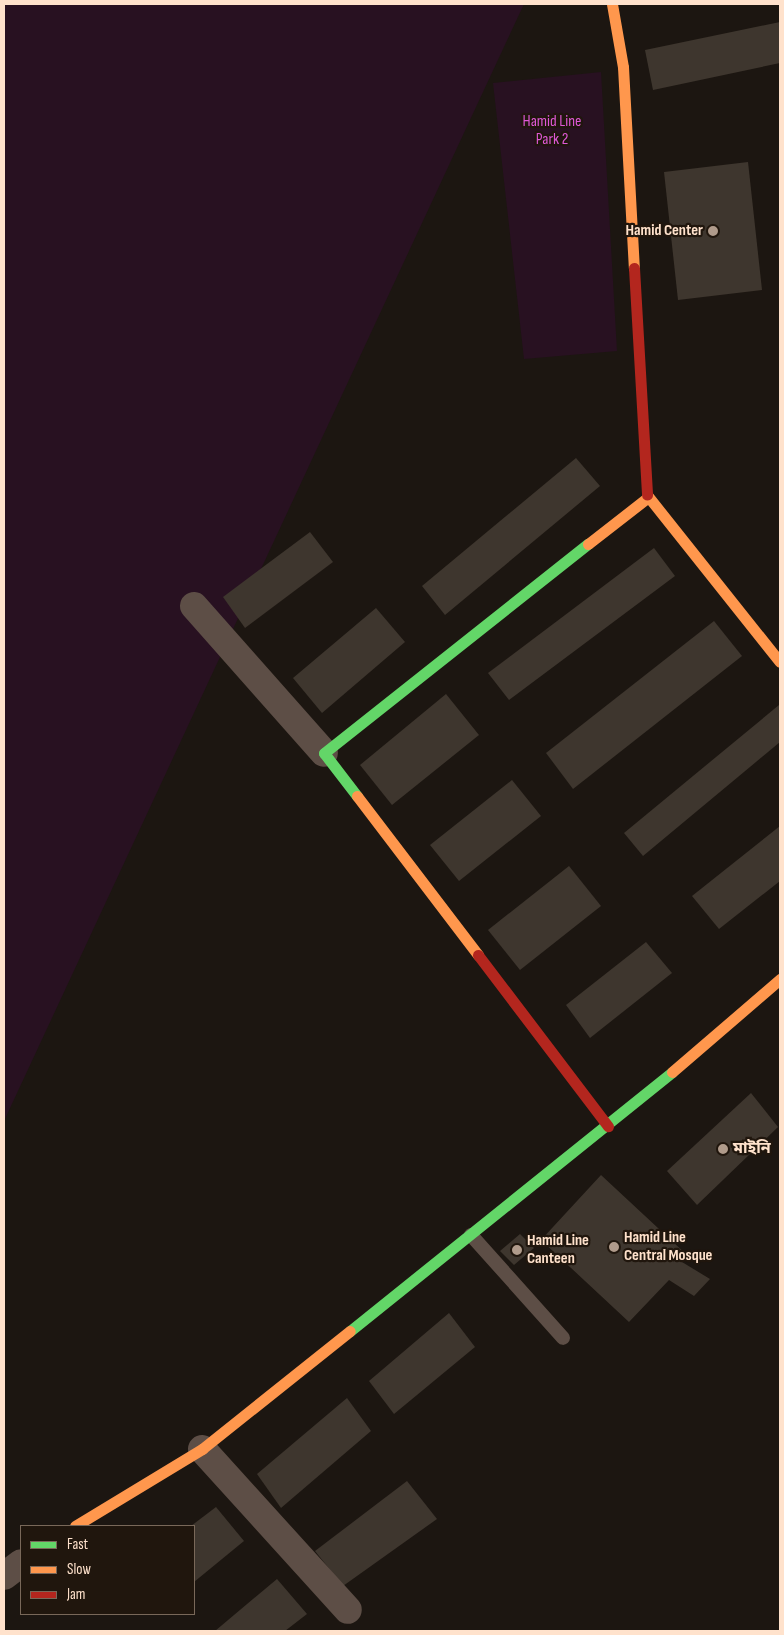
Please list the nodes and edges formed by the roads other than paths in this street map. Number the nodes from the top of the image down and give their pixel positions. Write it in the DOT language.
graph roads {
  1 [pos="612,4"];
  2 [pos="647,498"];
  3 [pos="194,606"];
  4 [pos="780,662"];
  5 [pos="324,753"];
  6 [pos="780,979"];
  7 [pos="608,1126"];
  8 [pos="471,1235"];
  9 [pos="563,1338"];
  10 [pos="202,1449"];
  11 [pos="77,1525"];
  12 [pos="20,1564"];
  13 [pos="4,1576"];
  14 [pos="348,1610"];
  1 -- 2 [label="street"];
  2 -- 4 [label="street"];
  2 -- 5 [label="street"];
  3 -- 5 [label="street"];
  5 -- 7 [label="street"];
  6 -- 7 [label="street"];
  7 -- 8 [label="street"];
  8 -- 9 [label="lane"];
  8 -- 10 [label="street"];
  10 -- 11 [label="street"];
  10 -- 14 [label="street"];
  12 -- 13 [label="street"];
}
